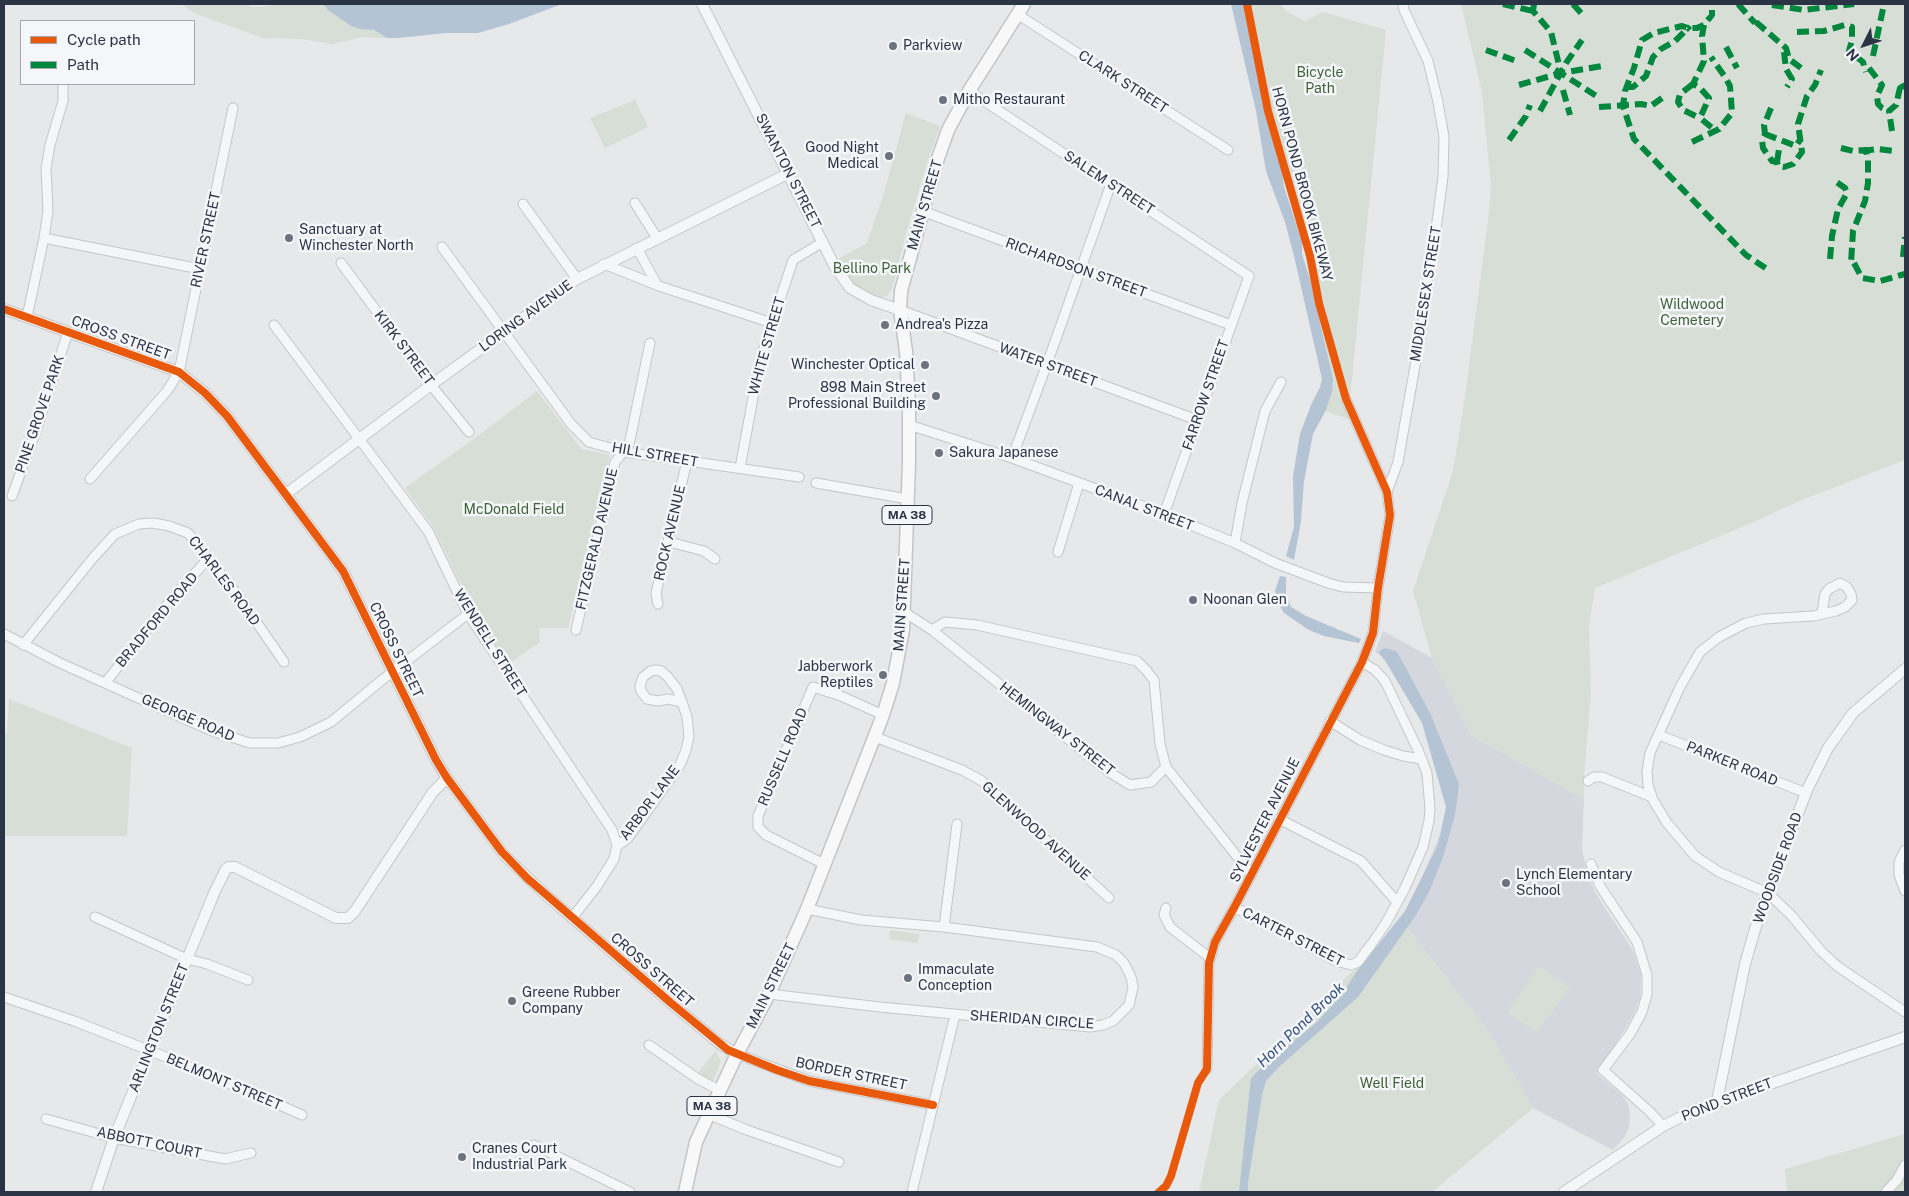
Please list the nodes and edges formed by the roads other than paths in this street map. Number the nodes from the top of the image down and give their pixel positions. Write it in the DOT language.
graph roads {
  1 [pos="702,4"];
  2 [pos="1403,4"];
  3 [pos="1020,9"];
  4 [pos="63,85"];
  5 [pos="969,91"];
  6 [pos="233,108"];
  7 [pos="1228,150"];
  8 [pos="789,173"];
  9 [pos="1111,184"];
  10 [pos="635,202"];
  11 [pos="523,204"];
  12 [pos="922,210"];
  13 [pos="44,238"];
  14 [pos="657,238"];
  15 [pos="823,242"];
  16 [pos="442,247"];
  17 [pos="637,248"];
  18 [pos="341,263"];
  19 [pos="604,264"];
  20 [pos="200,269"];
  21 [pos="1080,270"];
  22 [pos="1249,276"];
  23 [pos="577,279"];
  24 [pos="656,285"];
  25 [pos="4,309"];
  26 [pos="900,310"];
  27 [pos="27,317"];
  28 [pos="772,323"];
  29 [pos="274,325"];
  30 [pos="1231,325"];
  31 [pos="68,332"];
  32 [pos="504,332"];
  33 [pos="650,343"];
  34 [pos="1047,364"];
  35 [pos="179,372"];
  36 [pos="1280,382"];
  37 [pos="431,385"];
  38 [pos="1346,399"];
  39 [pos="1197,420"];
  40 [pos="909,425"];
  41 [pos="469,432"];
  42 [pos="359,440"];
  43 [pos="625,452"];
  44 [pos="1012,458"];
  45 [pos="687,461"];
  46 [pos="740,468"];
  47 [pos="799,477"];
  48 [pos="90,479"];
  49 [pos="816,483"];
  50 [pos="1079,483"];
  51 [pos="1387,492"];
  52 [pos="286,494"];
  53 [pos="12,496"];
  54 [pos="908,499"];
  55 [pos="1164,514"];
  56 [pos="669,542"];
  57 [pos="1235,543"];
  58 [pos="1058,552"];
  59 [pos="209,558"];
  60 [pos="715,558"];
  61 [pos="1378,588"];
  62 [pos="658,604"];
  63 [pos="904,612"];
  64 [pos="1822,613"];
  65 [pos="468,614"];
  66 [pos="576,630"];
  67 [pos="932,630"];
  68 [pos="4,634"];
  69 [pos="24,645"];
  70 [pos="284,662"];
  71 [pos="1362,662"];
  72 [pos="1905,669"];
  73 [pos="393,671"];
  74 [pos="106,682"];
  75 [pos="682,702"];
  76 [pos="883,714"];
  77 [pos="1330,721"];
  78 [pos="1659,734"];
  79 [pos="875,737"];
  80 [pos="1422,759"];
  81 [pos="1166,767"];
  82 [pos="447,778"];
  83 [pos="1588,781"];
  84 [pos="1806,792"];
  85 [pos="1652,797"];
  86 [pos="1279,819"];
  87 [pos="957,824"];
  88 [pos="617,846"];
  89 [pos="1905,850"];
  90 [pos="824,864"];
  91 [pos="1591,864"];
  92 [pos="1251,874"];
  93 [pos="1905,890"];
  94 [pos="1768,894"];
  95 [pos="1109,898"];
  96 [pos="1397,902"];
  97 [pos="1234,907"];
  98 [pos="1166,908"];
  99 [pos="807,910"];
  100 [pos="96,917"];
  101 [pos="572,918"];
  102 [pos="944,927"];
  103 [pos="1210,958"];
  104 [pos="187,959"];
  105 [pos="248,980"];
  106 [pos="769,994"];
  107 [pos="4,997"];
  108 [pos="1905,1012"];
  109 [pos="954,1014"];
  110 [pos="1905,1037"];
  111 [pos="649,1045"];
  112 [pos="151,1051"];
  113 [pos="737,1054"];
  114 [pos="1206,1069"];
  115 [pos="719,1090"];
  116 [pos="1716,1101"];
  117 [pos="933,1105"];
  118 [pos="708,1114"];
  119 [pos="302,1115"];
  120 [pos="46,1119"];
  121 [pos="1662,1126"];
  122 [pos="114,1138"];
  123 [pos="534,1145"];
  124 [pos="251,1153"];
  125 [pos="839,1162"];
  126 [pos="1905,1165"];
  127 [pos="96,1192"];
  128 [pos="630,1192"];
  129 [pos="685,1192"];
  130 [pos="912,1192"];
  131 [pos="1564,1192"];
  132 [pos="1886,1192"];
  1 -- 8 [label="street, SWANTON STREET"];
  2 -- 51 [label="street, MIDDLESEX STREET"];
  3 -- 5 [label="main road, MAIN STREET / MA 38"];
  3 -- 7 [label="street, CLARK STREET"];
  4 -- 13 [label="street"];
  5 -- 9 [label="street, SALEM STREET"];
  5 -- 12 [label="main road, MAIN STREET / MA 38"];
  6 -- 20 [label="street, RIVER STREET"];
  8 -- 14 [label="street, LORING AVENUE"];
  8 -- 15 [label="street, SWANTON STREET"];
  9 -- 21 [label="street"];
  9 -- 22 [label="street, SALEM STREET"];
  10 -- 14 [label="street"];
  11 -- 23 [label="street"];
  12 -- 21 [label="street, RICHARDSON STREET"];
  12 -- 26 [label="main road, MAIN STREET / MA 38"];
  13 -- 20 [label="street"];
  13 -- 27 [label="street"];
  14 -- 17 [label="street, LORING AVENUE"];
  15 -- 26 [label="street, SWANTON STREET"];
  15 -- 28 [label="street, WHITE STREET"];
  16 -- 32 [label="street, HILL STREET"];
  17 -- 19 [label="street, LORING AVENUE"];
  17 -- 24 [label="street"];
  18 -- 37 [label="street, KIRK STREET"];
  19 -- 23 [label="street, LORING AVENUE"];
  19 -- 24 [label="street"];
  20 -- 35 [label="street, RIVER STREET"];
  21 -- 30 [label="street, RICHARDSON STREET"];
  21 -- 34 [label="street"];
  22 -- 30 [label="street, FARROW STREET"];
  23 -- 32 [label="street, LORING AVENUE"];
  24 -- 28 [label="street"];
  25 -- 27 [label="street, CROSS STREET"];
  26 -- 34 [label="street, WATER STREET"];
  26 -- 40 [label="main road, MAIN STREET / MA 38"];
  27 -- 31 [label="street, CROSS STREET"];
  28 -- 46 [label="street, WHITE STREET"];
  29 -- 42 [label="street, WENDELL STREET"];
  30 -- 39 [label="street, FARROW STREET"];
  31 -- 35 [label="street, CROSS STREET"];
  31 -- 53 [label="street, PINE GROVE PARK"];
  32 -- 37 [label="street, LORING AVENUE"];
  32 -- 43 [label="street, HILL STREET"];
  33 -- 43 [label="street, FITZGERALD AVENUE"];
  34 -- 39 [label="street, WATER STREET"];
  34 -- 44 [label="street"];
  35 -- 48 [label="street"];
  35 -- 52 [label="street, CROSS STREET"];
  36 -- 57 [label="street"];
  37 -- 41 [label="street, KIRK STREET"];
  37 -- 42 [label="street, LORING AVENUE"];
  38 -- 51 [label="street"];
  39 -- 55 [label="street, FARROW STREET"];
  40 -- 44 [label="street, CANAL STREET"];
  40 -- 54 [label="main road, MAIN STREET / MA 38"];
  42 -- 52 [label="street, LORING AVENUE"];
  42 -- 65 [label="street, WENDELL STREET"];
  43 -- 45 [label="street, HILL STREET"];
  43 -- 66 [label="street, FITZGERALD AVENUE"];
  44 -- 50 [label="street, CANAL STREET"];
  45 -- 46 [label="street, HILL STREET"];
  45 -- 56 [label="street, ROCK AVENUE"];
  46 -- 47 [label="street, HILL STREET"];
  49 -- 54 [label="street"];
  50 -- 55 [label="street, CANAL STREET"];
  50 -- 58 [label="street"];
  51 -- 61 [label="street, MIDDLESEX STREET"];
  52 -- 73 [label="street, CROSS STREET"];
  54 -- 63 [label="main road, MAIN STREET / MA 38"];
  55 -- 57 [label="street, CANAL STREET"];
  56 -- 60 [label="street"];
  56 -- 62 [label="street, ROCK AVENUE"];
  57 -- 61 [label="street, CANAL STREET"];
  59 -- 69 [label="street, CHARLES ROAD"];
  59 -- 70 [label="street, CHARLES ROAD"];
  59 -- 74 [label="street, BRADFORD ROAD"];
  61 -- 71 [label="street, SYLVESTER AVENUE"];
  63 -- 67 [label="street, HEMINGWAY STREET"];
  63 -- 76 [label="main road, MAIN STREET / MA 38"];
  64 -- 78 [label="street"];
  65 -- 73 [label="street"];
  65 -- 88 [label="street, WENDELL STREET"];
  67 -- 81 [label="street, HEMINGWAY STREET"];
  67 -- 81 [label="street"];
  68 -- 69 [label="street, GEORGE ROAD"];
  69 -- 74 [label="street, GEORGE ROAD"];
  71 -- 77 [label="street, SYLVESTER AVENUE"];
  71 -- 80 [label="street"];
  72 -- 84 [label="street, WOODSIDE ROAD"];
  73 -- 74 [label="street, GEORGE ROAD"];
  73 -- 82 [label="street, CROSS STREET"];
  75 -- 75 [label="street, ARBOR LANE"];
  75 -- 88 [label="street, ARBOR LANE"];
  76 -- 79 [label="main road, MAIN STREET / MA 38"];
  76 -- 90 [label="street, RUSSELL ROAD"];
  77 -- 80 [label="street"];
  77 -- 86 [label="street, SYLVESTER AVENUE"];
  78 -- 84 [label="street, PARKER ROAD"];
  78 -- 85 [label="street"];
  79 -- 90 [label="main road, MAIN STREET / MA 38"];
  79 -- 95 [label="street, GLENWOOD AVENUE"];
  80 -- 96 [label="street"];
  81 -- 92 [label="street"];
  82 -- 101 [label="street, CROSS STREET"];
  82 -- 104 [label="street, ARLINGTON STREET"];
  83 -- 85 [label="street"];
  84 -- 94 [label="street, WOODSIDE ROAD"];
  85 -- 94 [label="street"];
  86 -- 92 [label="street, SYLVESTER AVENUE"];
  86 -- 96 [label="street"];
  87 -- 102 [label="street"];
  88 -- 101 [label="street"];
  89 -- 93 [label="street"];
  90 -- 99 [label="main road, MAIN STREET / MA 38"];
  91 -- 121 [label="street"];
  92 -- 97 [label="street, SYLVESTER AVENUE"];
  94 -- 108 [label="street"];
  94 -- 116 [label="street, WOODSIDE ROAD"];
  96 -- 97 [label="street, CARTER STREET"];
  97 -- 103 [label="street, SYLVESTER AVENUE"];
  98 -- 103 [label="street"];
  99 -- 102 [label="street, SHERIDAN CIRCLE"];
  99 -- 106 [label="main road, MAIN STREET / MA 38"];
  100 -- 104 [label="street"];
  101 -- 113 [label="street, CROSS STREET"];
  102 -- 109 [label="street, SHERIDAN CIRCLE"];
  103 -- 114 [label="street, SYLVESTER AVENUE"];
  104 -- 105 [label="street"];
  104 -- 112 [label="street, ARLINGTON STREET"];
  106 -- 109 [label="street, SHERIDAN CIRCLE"];
  106 -- 113 [label="main road, MAIN STREET / MA 38"];
  107 -- 112 [label="street, BELMONT STREET"];
  109 -- 117 [label="street"];
  110 -- 116 [label="street, POND STREET"];
  111 -- 115 [label="street"];
  112 -- 119 [label="street, BELMONT STREET"];
  112 -- 122 [label="street, ARLINGTON STREET"];
  113 -- 115 [label="main road, MAIN STREET / MA 38"];
  113 -- 117 [label="street, BORDER STREET"];
  115 -- 118 [label="main road, MAIN STREET / MA 38"];
  116 -- 121 [label="street, POND STREET"];
  117 -- 130 [label="street"];
  118 -- 125 [label="street"];
  118 -- 129 [label="main road, MAIN STREET / MA 38"];
  120 -- 122 [label="street, ABBOTT COURT"];
  121 -- 131 [label="street, POND STREET"];
  122 -- 124 [label="street, ABBOTT COURT"];
  122 -- 127 [label="street, ARLINGTON STREET"];
  123 -- 128 [label="street"];
  126 -- 132 [label="street"];
}
